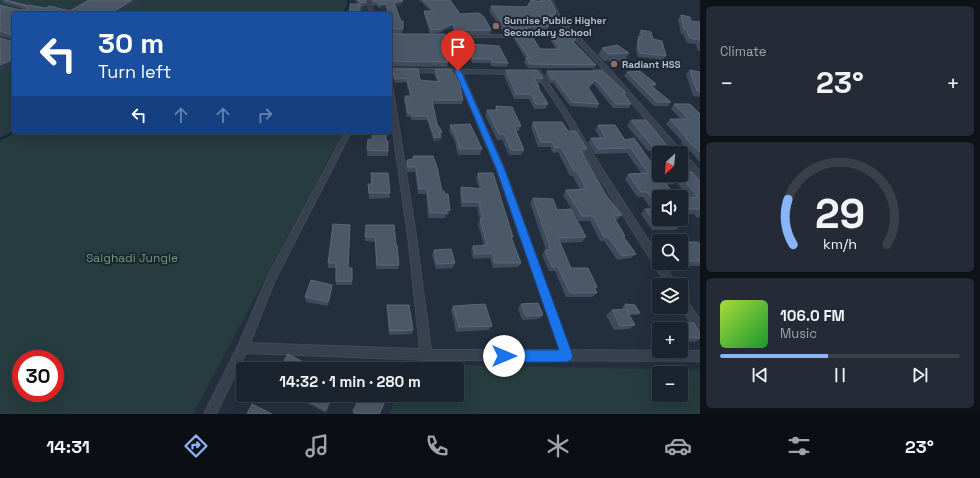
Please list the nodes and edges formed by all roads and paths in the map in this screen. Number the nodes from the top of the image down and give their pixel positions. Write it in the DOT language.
graph roads {
  1 [pos="368,0"];
  2 [pos="550,0"];
  3 [pos="371,12"];
  4 [pos="429,36"];
  5 [pos="575,36"];
  6 [pos="392,70"];
  7 [pos="458,71"];
  8 [pos="522,72"];
  9 [pos="537,72"];
  10 [pos="588,72"];
  11 [pos="609,72"];
  12 [pos="392,103"];
  13 [pos="347,134"];
  14 [pos="673,146"];
  15 [pos="688,163"];
  16 [pos="700,176"];
  17 [pos="668,278"];
  18 [pos="688,310"];
  19 [pos="700,329"];
  20 [pos="243,348"];
  21 [pos="426,355"];
  22 [pos="567,356"];
  23 [pos="700,356"];
  24 [pos="210,414"];
  1 -- 3 [label="street"];
  2 -- 5 [label="street"];
  4 -- 5 [label="street"];
  5 -- 11 [label="street"];
  6 -- 7 [label="street"];
  7 -- 8 [label="street"];
  7 -- 22 [label="street"];
  9 -- 17 [label="street"];
  10 -- 11 [label="street"];
  11 -- 14 [label="street"];
  12 -- 21 [label="street"];
  13 -- 20 [label="street"];
  15 -- 16 [label="street"];
  18 -- 19 [label="street"];
  20 -- 21 [label="street"];
  20 -- 24 [label="street"];
  21 -- 22 [label="street"];
  22 -- 23 [label="street"];
}
